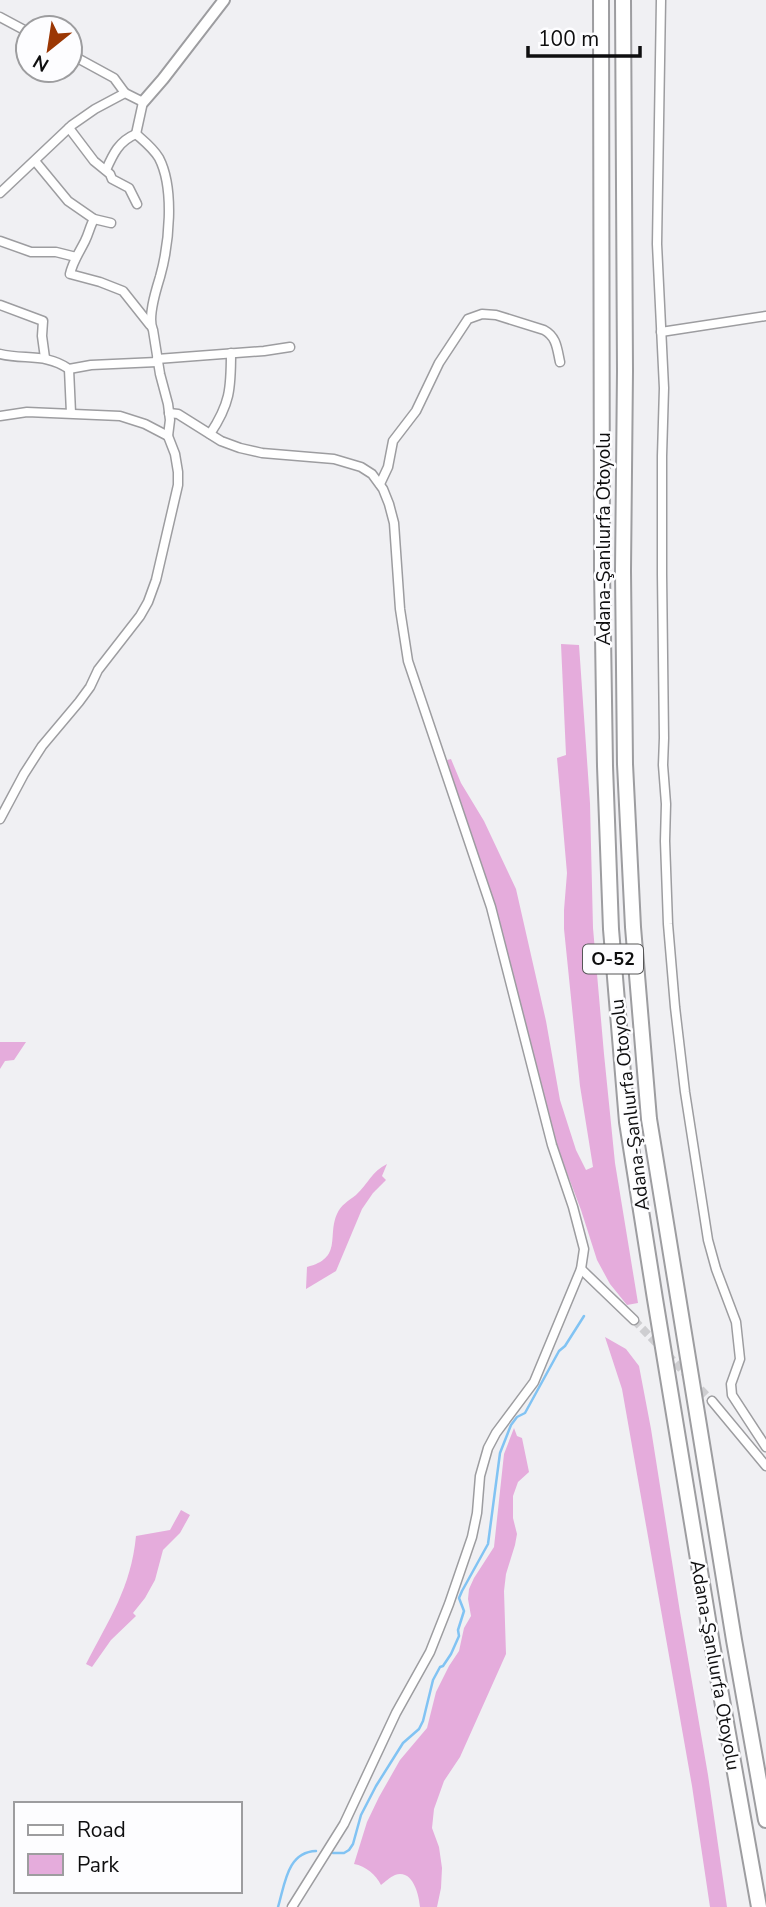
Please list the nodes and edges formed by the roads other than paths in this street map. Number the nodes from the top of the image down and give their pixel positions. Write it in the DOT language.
graph roads {
  1 [pos="224,0"];
  2 [pos="601,0"];
  3 [pos="623,0"];
  4 [pos="661,0"];
  5 [pos="84,62"];
  6 [pos="125,93"];
  7 [pos="143,102"];
  8 [pos="69,128"];
  9 [pos="136,134"];
  10 [pos="35,161"];
  11 [pos="106,170"];
  12 [pos="0,193"];
  13 [pos="136,204"];
  14 [pos="94,219"];
  15 [pos="111,223"];
  16 [pos="0,241"];
  17 [pos="76,257"];
  18 [pos="0,305"];
  19 [pos="766,316"];
  20 [pos="150,325"];
  21 [pos="661,331"];
  22 [pos="290,347"];
  23 [pos="231,353"];
  24 [pos="0,354"];
  25 [pos="44,358"];
  26 [pos="157,361"];
  27 [pos="560,362"];
  28 [pos="69,369"];
  29 [pos="71,413"];
  30 [pos="169,413"];
  31 [pos="0,416"];
  32 [pos="210,434"];
  33 [pos="168,436"];
  34 [pos="380,484"];
  35 [pos="0,819"];
  36 [pos="580,1269"];
  37 [pos="634,1320"];
  38 [pos="712,1401"];
  39 [pos="766,1447"];
  40 [pos="766,1466"];
  41 [pos="766,1820"];
  42 [pos="292,1907"];
  43 [pos="759,1907"];
  1 -- 7 [label="street"];
  2 -- 43 [label="highway, Adana-Şanlıurfa Otoyolu / O-52"];
  3 -- 41 [label="highway, Adana-Şanlıurfa Otoyolu / O-52"];
  4 -- 21 [label="street"];
  5 -- 6 [label="street"];
  6 -- 7 [label="street"];
  6 -- 8 [label="street"];
  7 -- 9 [label="street"];
  8 -- 10 [label="street"];
  8 -- 11 [label="street"];
  9 -- 11 [label="street"];
  9 -- 20 [label="street"];
  10 -- 12 [label="street"];
  10 -- 14 [label="street"];
  11 -- 13 [label="street"];
  14 -- 15 [label="street"];
  14 -- 17 [label="street"];
  16 -- 17 [label="street"];
  17 -- 20 [label="street"];
  18 -- 25 [label="street"];
  19 -- 21 [label="street"];
  20 -- 26 [label="street"];
  21 -- 39 [label="street"];
  22 -- 23 [label="street"];
  23 -- 26 [label="street"];
  23 -- 32 [label="street"];
  24 -- 25 [label="street"];
  25 -- 28 [label="street"];
  26 -- 28 [label="street"];
  26 -- 30 [label="street"];
  27 -- 34 [label="street"];
  28 -- 29 [label="street"];
  29 -- 31 [label="street"];
  29 -- 33 [label="street"];
  30 -- 32 [label="street"];
  30 -- 33 [label="street"];
  32 -- 34 [label="street"];
  33 -- 35 [label="street"];
  34 -- 36 [label="street"];
  36 -- 37 [label="street"];
  36 -- 42 [label="street"];
  38 -- 40 [label="street"];
}
